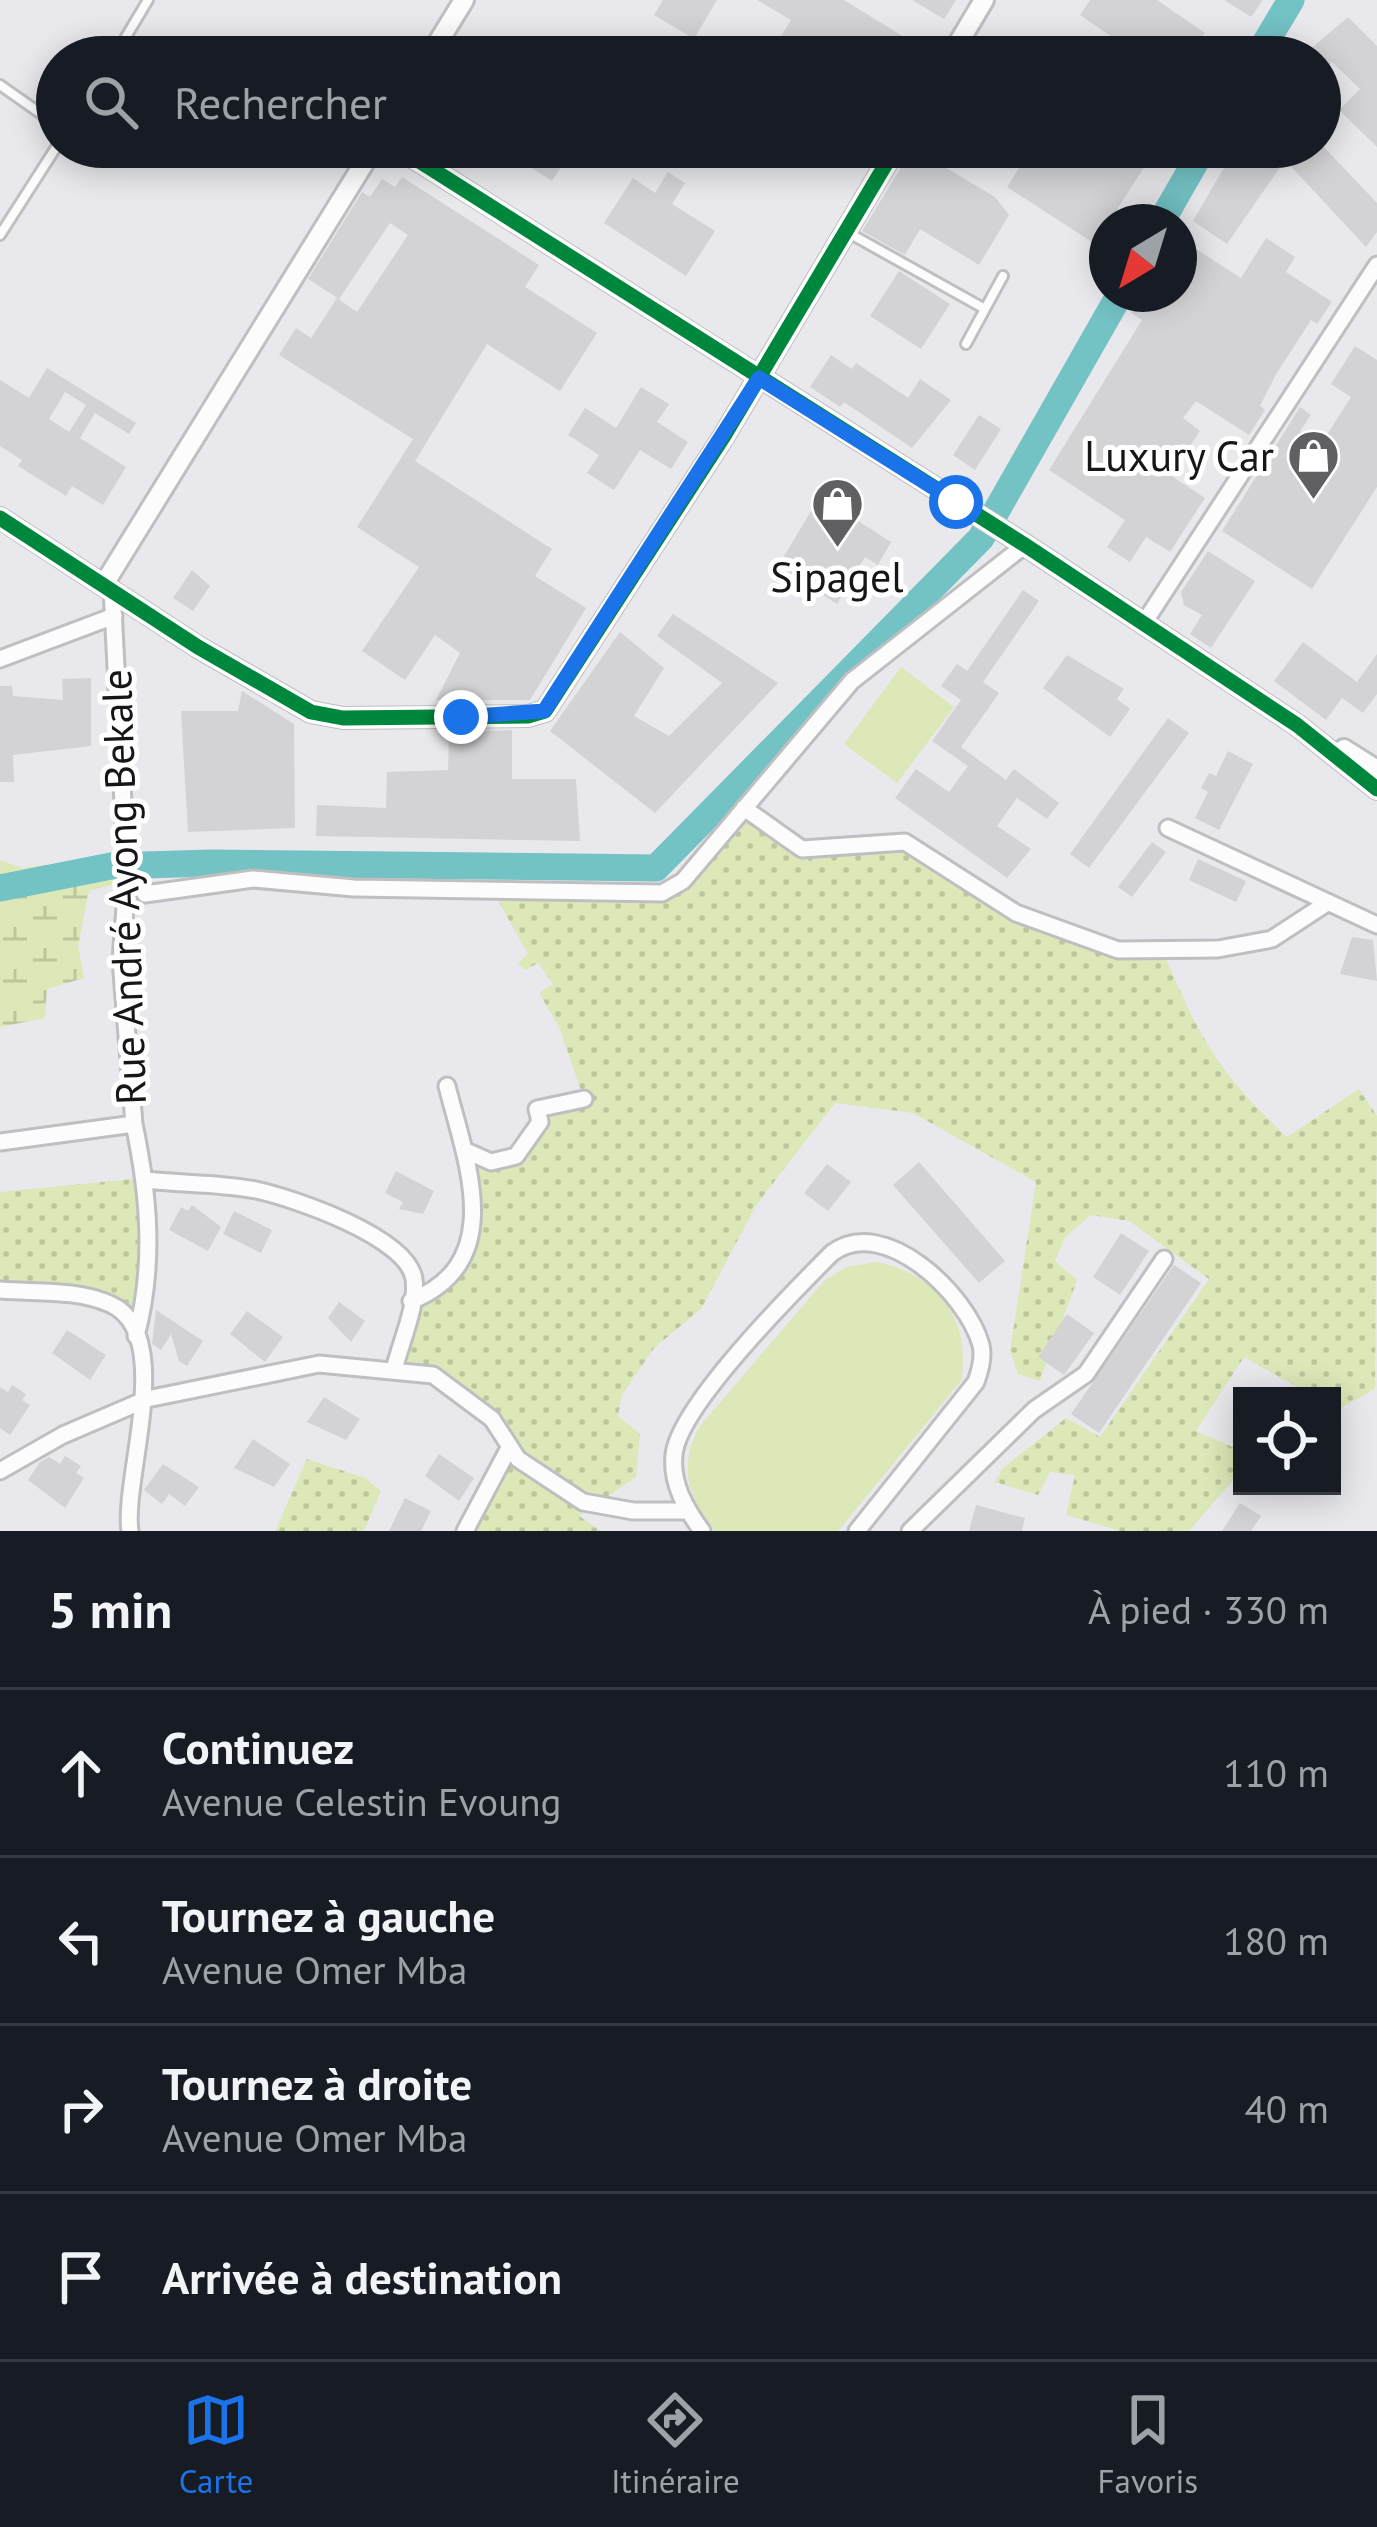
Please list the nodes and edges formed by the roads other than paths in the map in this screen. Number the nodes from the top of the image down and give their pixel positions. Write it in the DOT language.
graph roads {
  1 [pos="148,0"];
  2 [pos="464,0"];
  3 [pos="984,0"];
  4 [pos="127,36"];
  5 [pos="442,36"];
  6 [pos="963,36"];
  7 [pos="0,86"];
  8 [pos="36,111"];
  9 [pos="43,168"];
  10 [pos="361,168"];
  11 [pos="430,168"];
  12 [pos="884,168"];
  13 [pos="846,231"];
  14 [pos="0,235"];
  15 [pos="1377,265"];
  16 [pos="1004,276"];
  17 [pos="985,309"];
  18 [pos="966,344"];
  19 [pos="759,378"];
  20 [pos="0,518"];
  21 [pos="1016,540"];
  22 [pos="108,587"];
  23 [pos="114,616"];
  24 [pos="1144,623"];
  25 [pos="0,659"];
  26 [pos="1297,725"];
  27 [pos="1376,778"];
  28 [pos="744,808"];
  29 [pos="1168,828"];
  30 [pos="145,894"];
  31 [pos="1327,903"];
  32 [pos="1377,925"];
  33 [pos="447,1086"];
  34 [pos="584,1100"];
  35 [pos="134,1124"];
  36 [pos="0,1142"];
  37 [pos="464,1150"];
  38 [pos="145,1180"];
  39 [pos="1165,1259"];
  40 [pos="0,1290"];
  41 [pos="411,1301"];
  42 [pos="136,1336"];
  43 [pos="394,1370"];
  44 [pos="147,1399"];
  45 [pos="509,1448"];
  46 [pos="0,1472"];
  47 [pos="687,1511"];
  48 [pos="130,1531"];
  49 [pos="465,1531"];
  50 [pos="702,1531"];
  51 [pos="857,1531"];
  52 [pos="910,1531"];
  1 -- 4 [label="lane"];
  2 -- 5 [label="street"];
  3 -- 6 [label="street"];
  7 -- 8 [label="lane"];
  9 -- 14 [label="lane"];
  10 -- 22 [label="street"];
  11 -- 19 [label="street"];
  12 -- 13 [label="street"];
  13 -- 17 [label="lane"];
  13 -- 19 [label="street"];
  15 -- 24 [label="street"];
  16 -- 17 [label="lane"];
  17 -- 18 [label="lane"];
  19 -- 21 [label="street"];
  19 -- 22 [label="street"];
  20 -- 22 [label="street"];
  21 -- 24 [label="street"];
  21 -- 28 [label="street"];
  22 -- 23 [label="street, Rue André Ayong Bekale"];
  23 -- 25 [label="street"];
  23 -- 35 [label="street, Rue André Ayong Bekale"];
  24 -- 26 [label="street"];
  26 -- 27 [label="street"];
  26 -- 27 [label="street"];
  28 -- 30 [label="street"];
  28 -- 31 [label="street"];
  29 -- 31 [label="street"];
  31 -- 32 [label="street"];
  33 -- 37 [label="street"];
  34 -- 37 [label="street"];
  35 -- 36 [label="street, Rue André Ayong Bekale"];
  35 -- 38 [label="street"];
  37 -- 41 [label="street"];
  38 -- 41 [label="street"];
  38 -- 42 [label="street"];
  39 -- 52 [label="street"];
  40 -- 42 [label="street"];
  41 -- 43 [label="street"];
  42 -- 44 [label="street"];
  43 -- 44 [label="street"];
  43 -- 45 [label="street"];
  44 -- 46 [label="street"];
  44 -- 48 [label="street"];
  45 -- 47 [label="street"];
  45 -- 49 [label="street"];
  47 -- 50 [label="street"];
  47 -- 51 [label="street"];
}
